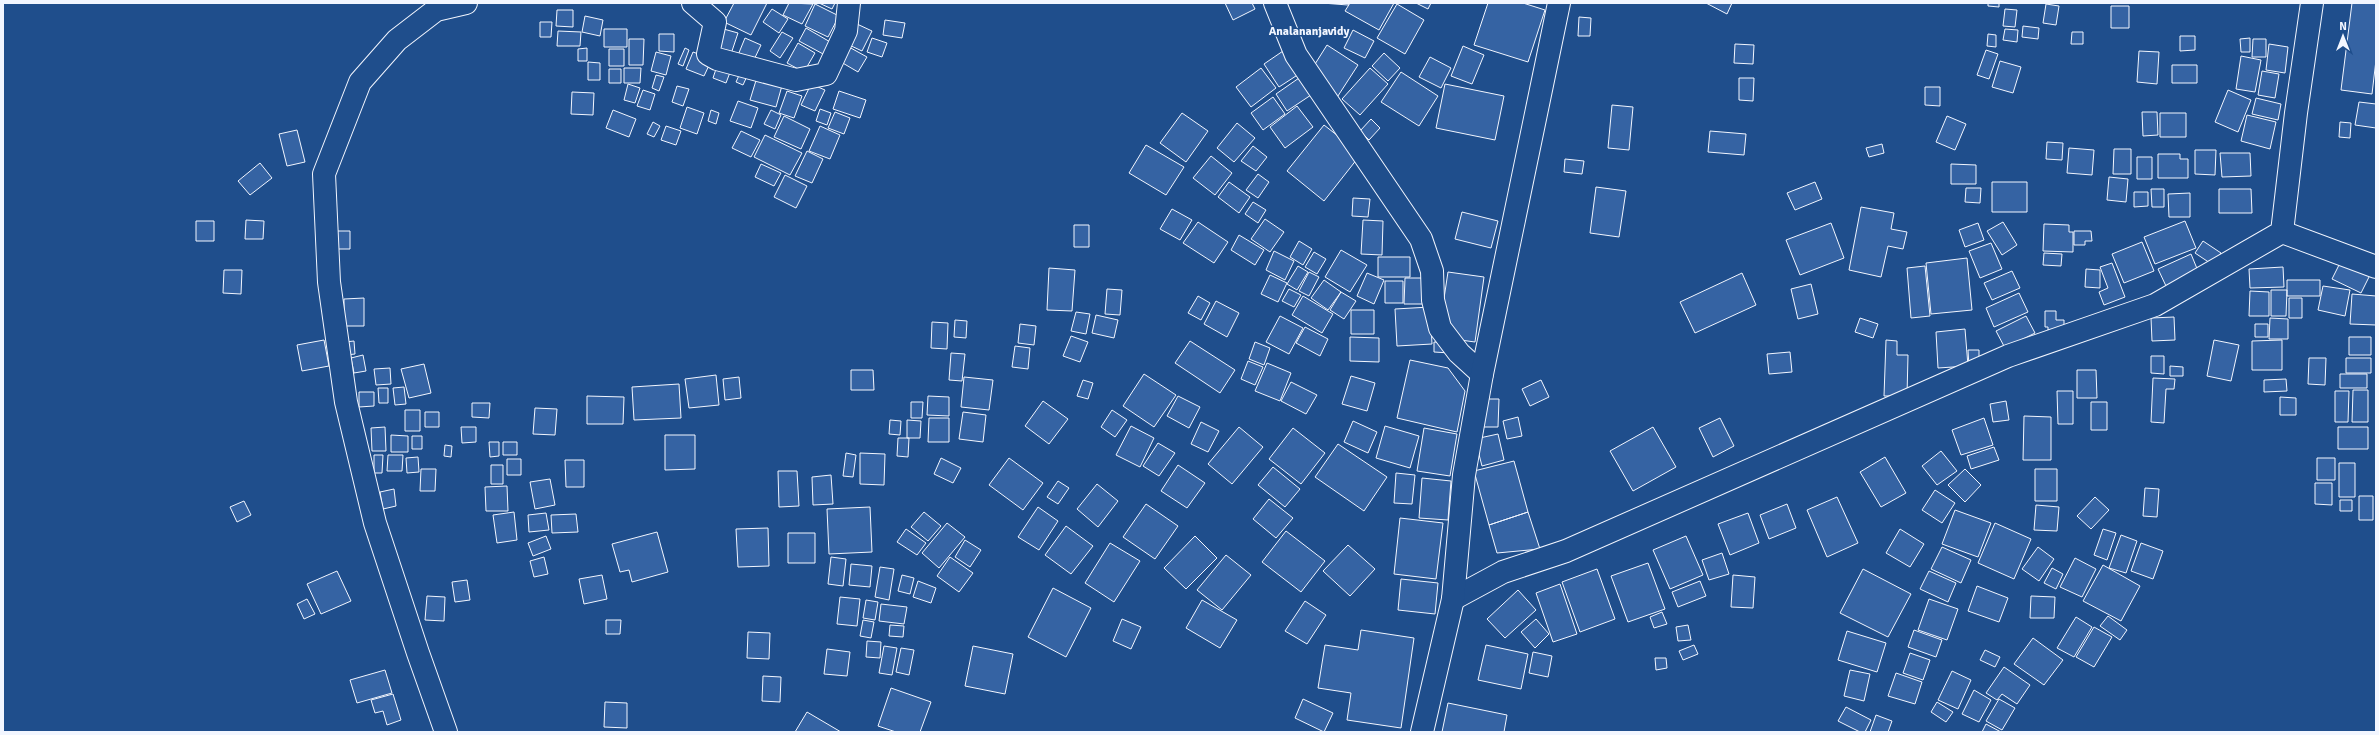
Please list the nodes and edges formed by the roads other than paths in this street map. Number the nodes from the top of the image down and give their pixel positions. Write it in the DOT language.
graph roads {
  1 [pos="466,3"];
  2 [pos="693,3"];
  3 [pos="849,3"];
  4 [pos="1276,3"];
  5 [pos="1559,3"];
  6 [pos="2312,3"];
  7 [pos="2282,232"];
  8 [pos="2376,267"];
  9 [pos="1482,374"];
  10 [pos="1452,599"];
  11 [pos="446,732"];
  12 [pos="1422,732"];
  1 -- 11 [label="street"];
  2 -- 3 [label="street"];
  4 -- 9 [label="street"];
  5 -- 9 [label="street"];
  6 -- 7 [label="street"];
  7 -- 8 [label="street"];
  7 -- 10 [label="street"];
  9 -- 10 [label="street"];
  10 -- 12 [label="street"];
}
